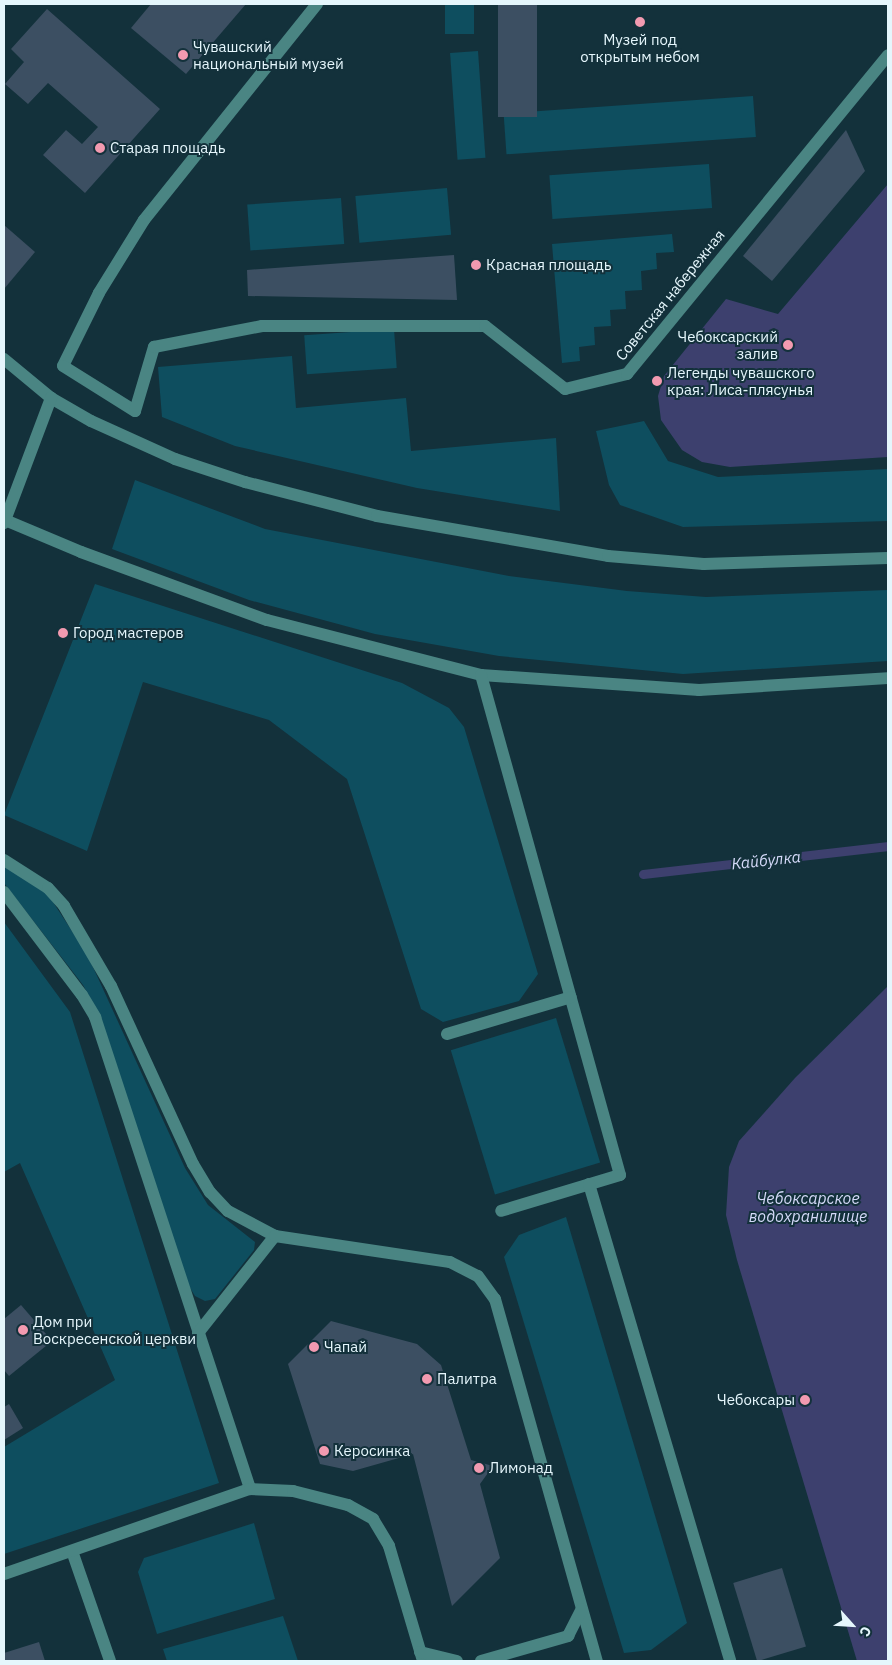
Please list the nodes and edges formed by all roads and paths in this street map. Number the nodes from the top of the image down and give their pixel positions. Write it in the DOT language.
graph roads {
  1 [pos="317,4"];
  2 [pos="888,55"];
  3 [pos="4,359"];
  4 [pos="51,398"];
  5 [pos="4,521"];
  6 [pos="888,558"];
  7 [pos="481,676"];
  8 [pos="888,678"];
  9 [pos="4,860"];
  10 [pos="4,892"];
  11 [pos="571,997"];
  12 [pos="446,1034"];
  13 [pos="588,1184"];
  14 [pos="501,1211"];
  15 [pos="275,1236"];
  16 [pos="198,1333"];
  17 [pos="250,1489"];
  18 [pos="72,1551"];
  19 [pos="4,1574"];
  20 [pos="582,1609"];
  21 [pos="422,1657"];
  22 [pos="110,1661"];
  23 [pos="457,1661"];
  24 [pos="481,1661"];
  25 [pos="597,1661"];
  26 [pos="730,1661"];
  1 -- 2 [label="street, Советская набережная"];
  3 -- 4 [label="street"];
  4 -- 5 [label="street"];
  4 -- 6 [label="street"];
  5 -- 7 [label="street"];
  7 -- 8 [label="street"];
  7 -- 11 [label="street"];
  9 -- 15 [label="street"];
  10 -- 16 [label="street"];
  11 -- 12 [label="street"];
  11 -- 13 [label="street"];
  13 -- 14 [label="street"];
  13 -- 26 [label="street"];
  15 -- 16 [label="street"];
  15 -- 20 [label="street"];
  16 -- 17 [label="street"];
  17 -- 18 [label="street"];
  17 -- 21 [label="street"];
  18 -- 19 [label="street"];
  18 -- 22 [label="street"];
  20 -- 24 [label="street"];
  20 -- 25 [label="street"];
  21 -- 23 [label="street"];
}
